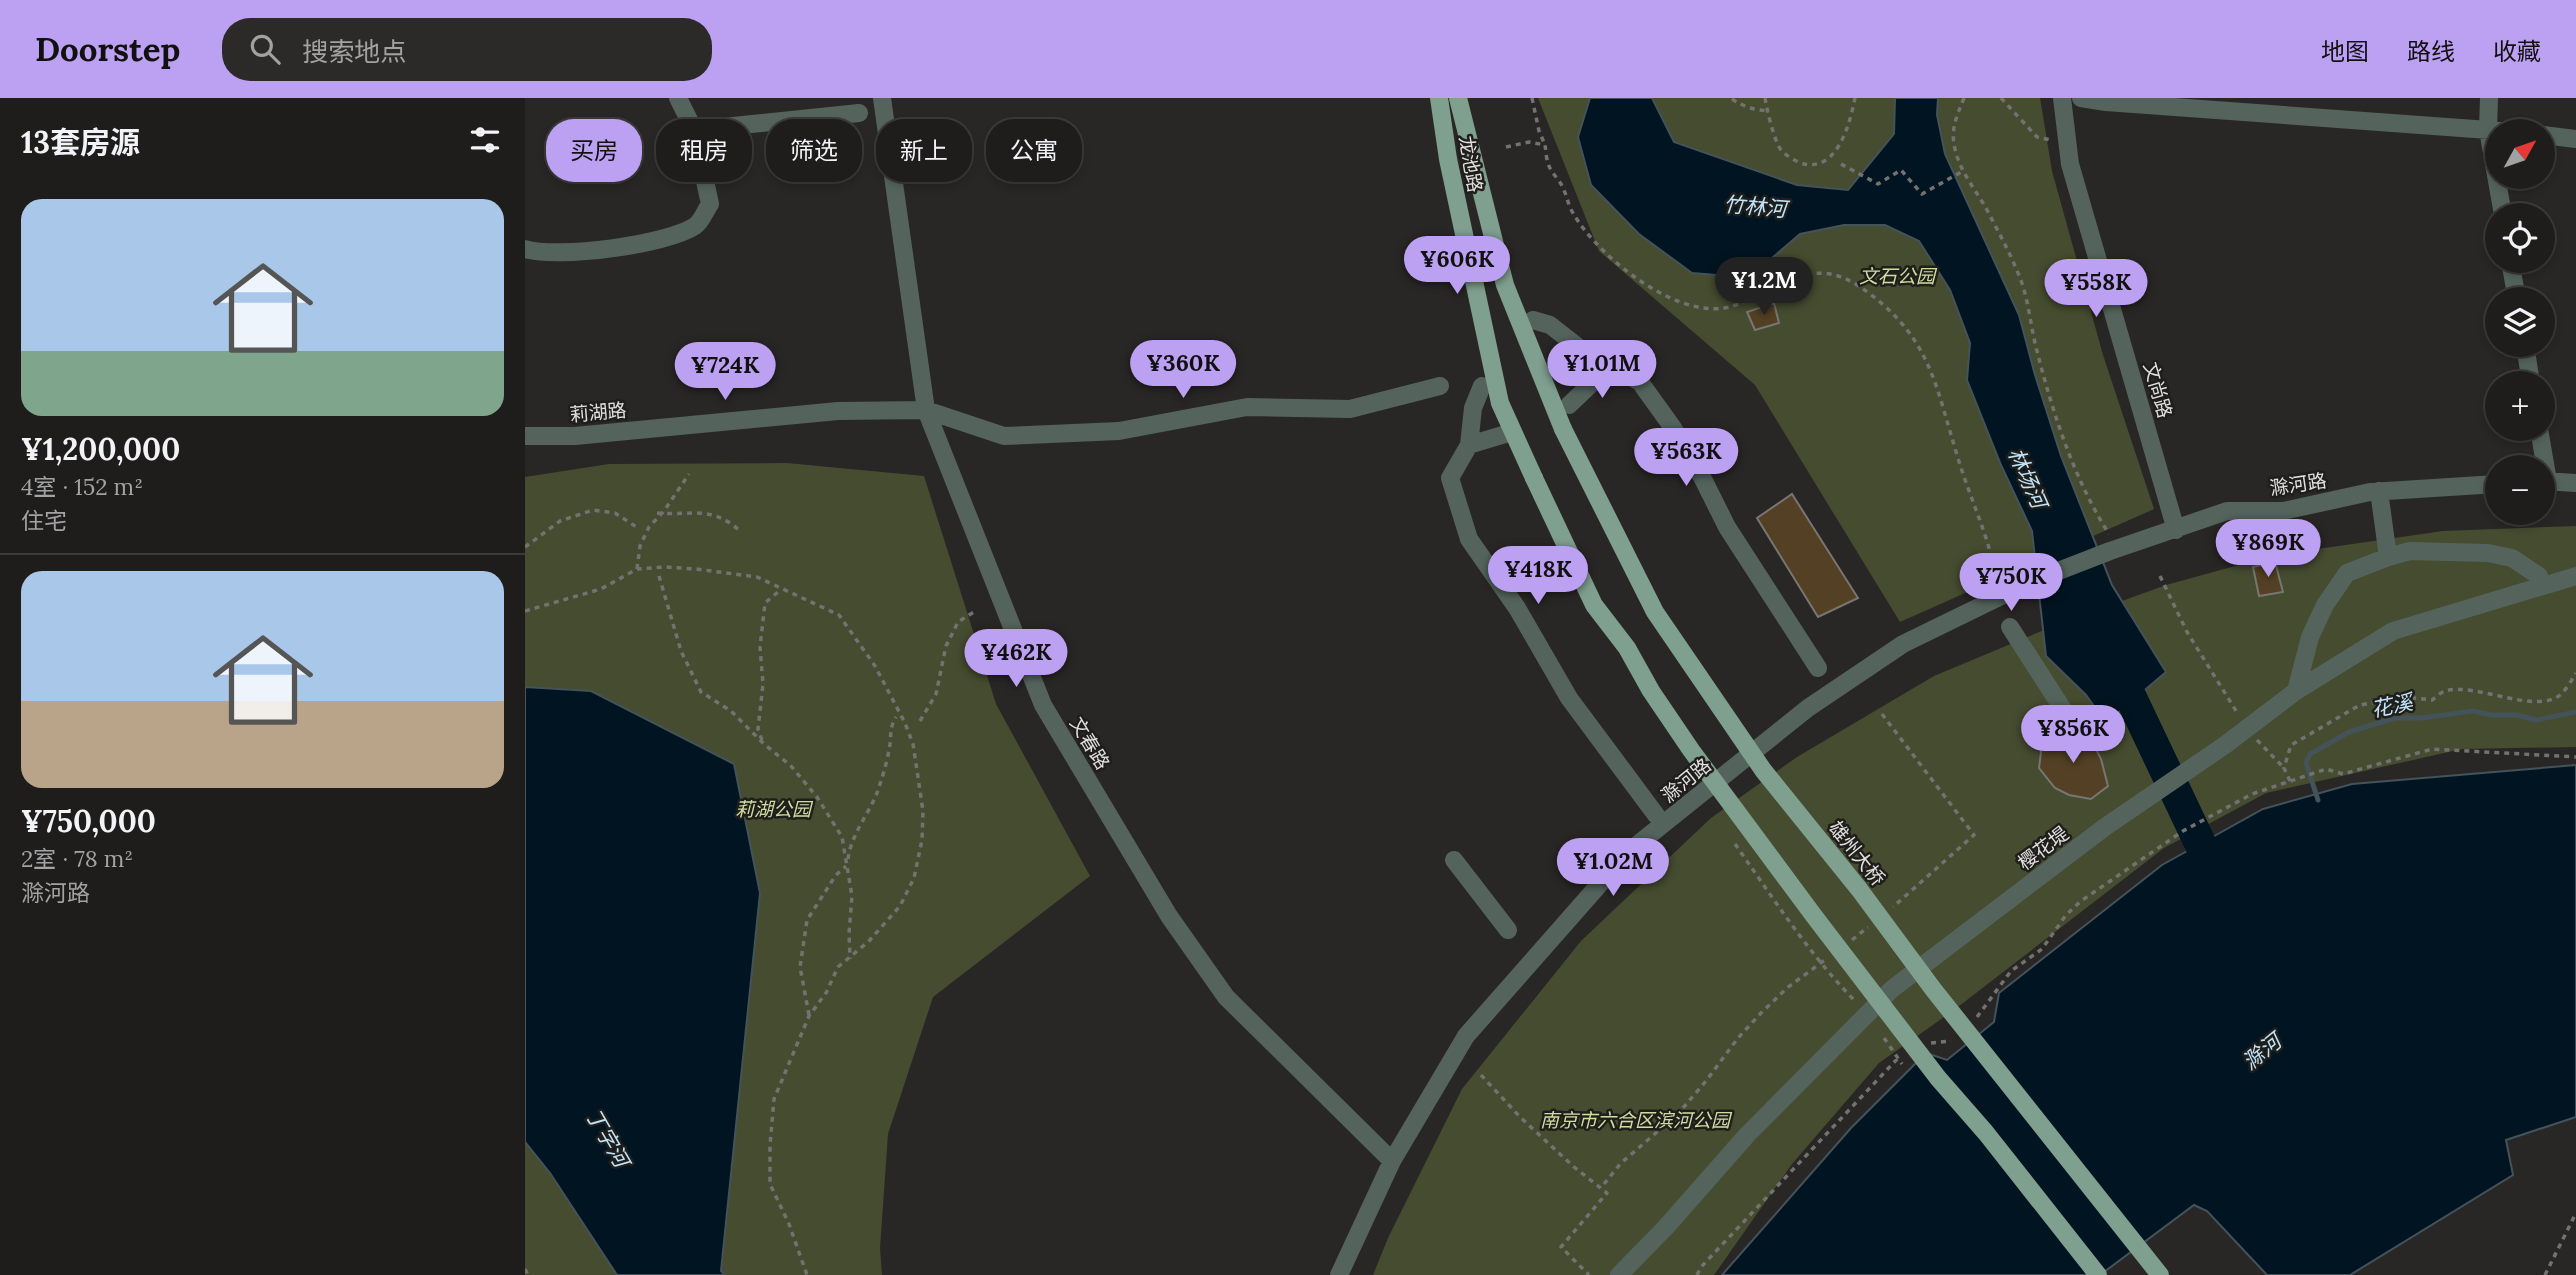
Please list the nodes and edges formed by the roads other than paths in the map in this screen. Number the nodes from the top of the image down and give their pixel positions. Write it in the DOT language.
graph roads {
  1 [pos="678,98"];
  2 [pos="882,98"];
  3 [pos="1439,98"];
  4 [pos="1458,98"];
  5 [pos="2062,98"];
  6 [pos="2081,98"];
  7 [pos="2489,98"];
  8 [pos="859,113"];
  9 [pos="688,119"];
  10 [pos="2493,119"];
  11 [pos="752,124"];
  12 [pos="2485,130"];
  13 [pos="2555,136"];
  14 [pos="2576,139"];
  15 [pos="705,182"];
  16 [pos="525,249"];
  17 [pos="1533,320"];
  18 [pos="1619,372"];
  19 [pos="1440,386"];
  20 [pos="1482,386"];
  21 [pos="1569,405"];
  22 [pos="926,410"];
  23 [pos="1563,429"];
  24 [pos="1509,433"];
  25 [pos="525,436"];
  26 [pos="1469,444"];
  27 [pos="2555,482"];
  28 [pos="2576,483"];
  29 [pos="2485,485"];
  30 [pos="2379,492"];
  31 [pos="2176,530"];
  32 [pos="2388,557"];
  33 [pos="2539,576"];
  34 [pos="2576,576"];
  35 [pos="2010,627"];
  36 [pos="1818,668"];
  37 [pos="2296,691"];
  38 [pos="2073,725"];
  39 [pos="1656,815"];
  40 [pos="1454,860"];
  41 [pos="1508,930"];
  42 [pos="1392,1161"];
  43 [pos="1339,1275"];
  44 [pos="1619,1275"];
  45 [pos="2098,1275"];
  46 [pos="2160,1275"];
  1 -- 9 [label="street"];
  2 -- 22 [label="street, 文春路"];
  3 -- 45 [label="main road, 龙池路, bridge"];
  4 -- 23 [label="main road, 龙池路"];
  5 -- 31 [label="street, 文尚路"];
  6 -- 12 [label="street"];
  7 -- 10 [label="street"];
  8 -- 11 [label="street"];
  13 -- 14 [label="street"];
  15 -- 16 [label="street"];
  17 -- 18 [label="street"];
  18 -- 21 [label="street"];
  18 -- 36 [label="street"];
  19 -- 22 [label="street, 莉湖路"];
  20 -- 26 [label="street"];
  22 -- 25 [label="street, 莉湖路"];
  22 -- 42 [label="street, 文春路"];
  23 -- 46 [label="main road, 雄州大桥, bridge"];
  24 -- 26 [label="street"];
  26 -- 39 [label="street"];
  27 -- 28 [label="street"];
  29 -- 30 [label="street, 滁河路"];
  30 -- 31 [label="street, 滁河路"];
  30 -- 32 [label="street"];
  31 -- 42 [label="street, 滁河路"];
  32 -- 33 [label="street"];
  32 -- 37 [label="street"];
  34 -- 37 [label="street, 樱花堤"];
  35 -- 38 [label="street"];
  37 -- 44 [label="street, 樱花堤"];
  40 -- 41 [label="street"];
  42 -- 43 [label="street, 滁河路"];
}
